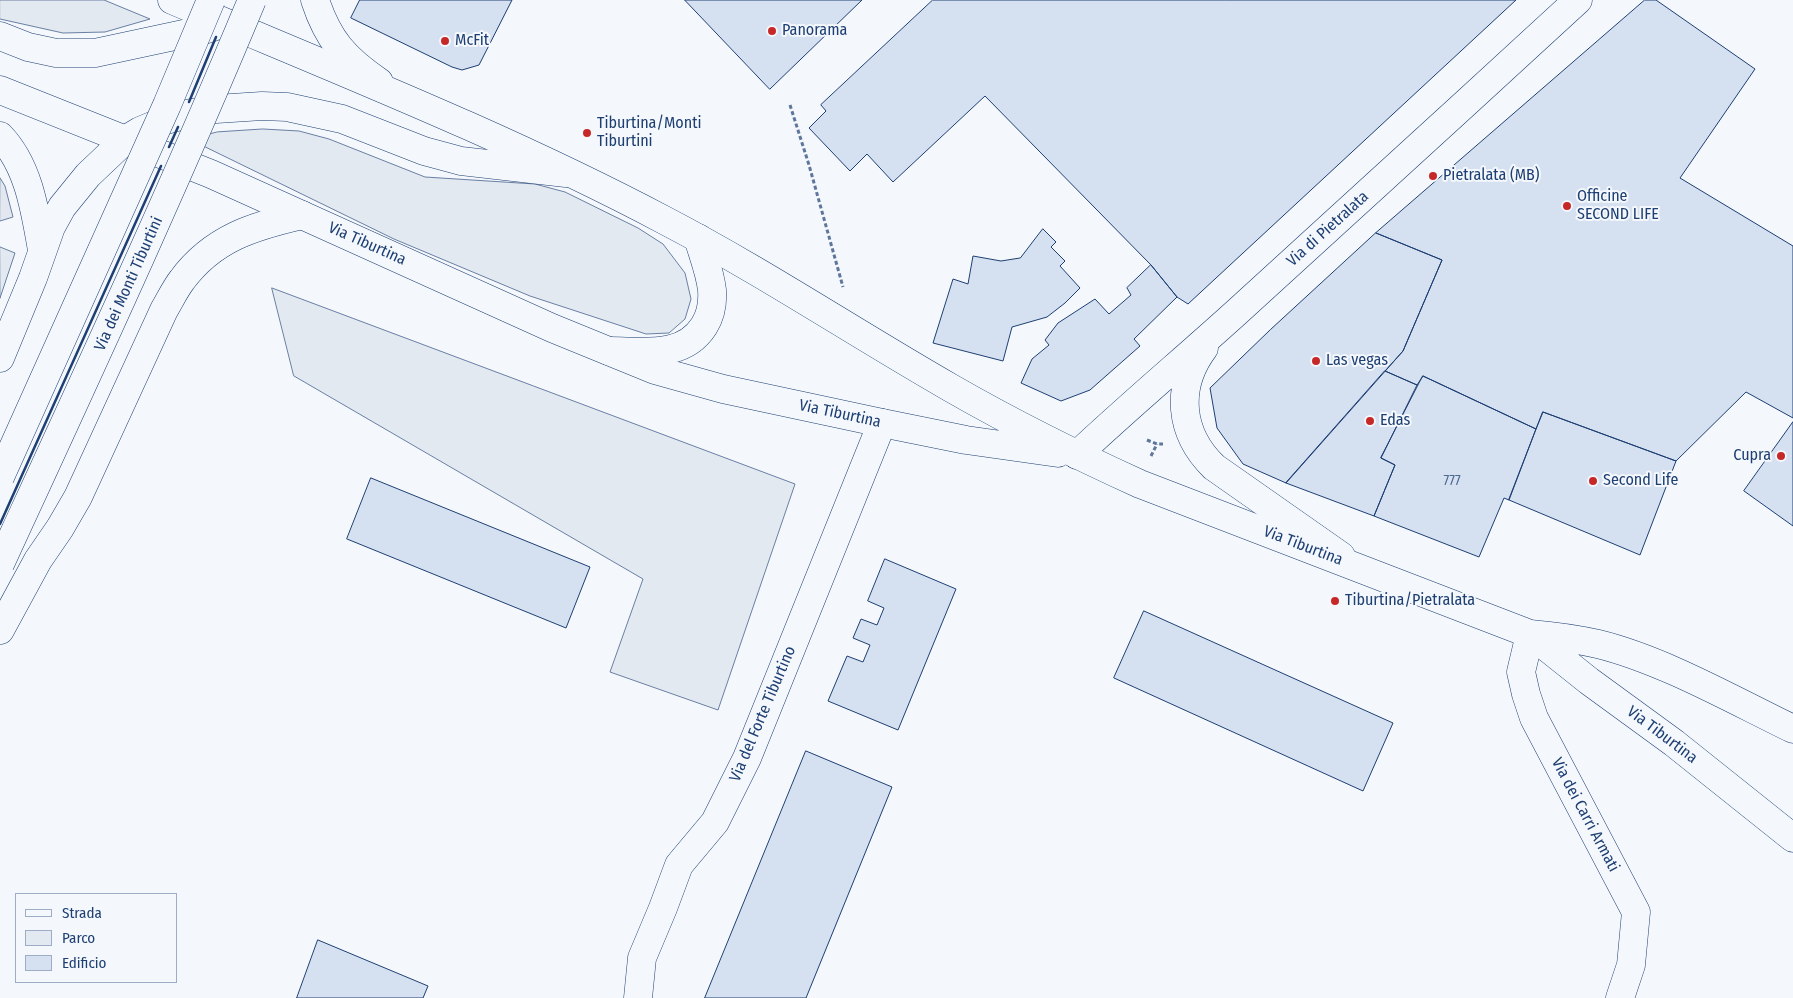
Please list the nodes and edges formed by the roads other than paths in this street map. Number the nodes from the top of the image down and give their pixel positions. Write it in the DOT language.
graph roads {
  1 [pos="172,0"];
  2 [pos="211,0"];
  3 [pos="252,0"];
  4 [pos="258,0"];
  5 [pos="315,0"];
  6 [pos="1578,0"];
  7 [pos="226,23"];
  8 [pos="0,36"];
  9 [pos="0,90"];
  10 [pos="404,97"];
  11 [pos="0,136"];
  12 [pos="125,140"];
  13 [pos="572,174"];
  14 [pos="302,215"];
  15 [pos="698,238"];
  16 [pos="42,251"];
  17 [pos="1217,330"];
  18 [pos="608,351"];
  19 [pos="0,358"];
  20 [pos="882,423"];
  21 [pos="1077,455"];
  22 [pos="0,477"];
  23 [pos="0,564"];
  24 [pos="1356,566"];
  25 [pos="0,630"];
  26 [pos="1530,634"];
  27 [pos="1793,729"];
  28 [pos="1793,838"];
  29 [pos="638,998"];
  30 [pos="1620,998"];
  1 -- 7 [label="main road, Via Tiburtina"];
  2 -- 22 [label="main road, bridge"];
  3 -- 23 [label="main road, Via dei Monti Tiburtini, bridge"];
  4 -- 7 [label="main road"];
  5 -- 10 [label="main road"];
  6 -- 17 [label="main road, Via di Pietralata"];
  7 -- 8 [label="main road"];
  7 -- 10 [label="main road, Via Tiburtina"];
  9 -- 12 [label="main road, Via Tiburtina"];
  10 -- 13 [label="main road, Via Tiburtina"];
  11 -- 16 [label="main road"];
  12 -- 13 [label="main road, Via Tiburtina"];
  12 -- 14 [label="main road, Via Tiburtina"];
  12 -- 16 [label="main road, Via Tiburtina"];
  13 -- 15 [label="main road, Via Tiburtina"];
  14 -- 18 [label="main road, Via Tiburtina"];
  14 -- 25 [label="main road"];
  15 -- 18 [label="main road, Via Tiburtina"];
  15 -- 21 [label="main road, Via Tiburtina"];
  16 -- 19 [label="main road, Via Tiburtina"];
  17 -- 21 [label="main road, Via di Pietralata"];
  17 -- 24 [label="main road"];
  18 -- 20 [label="main road, Via Tiburtina"];
  20 -- 21 [label="main road, Via Tiburtina"];
  20 -- 29 [label="main road, Via del Forte Tiburtino"];
  21 -- 24 [label="main road, Via Tiburtina"];
  24 -- 26 [label="main road, Via Tiburtina"];
  26 -- 27 [label="main road, Via Tiburtina"];
  26 -- 28 [label="main road, Via Tiburtina"];
  26 -- 30 [label="main road, Via dei Carri Armati"];
}
